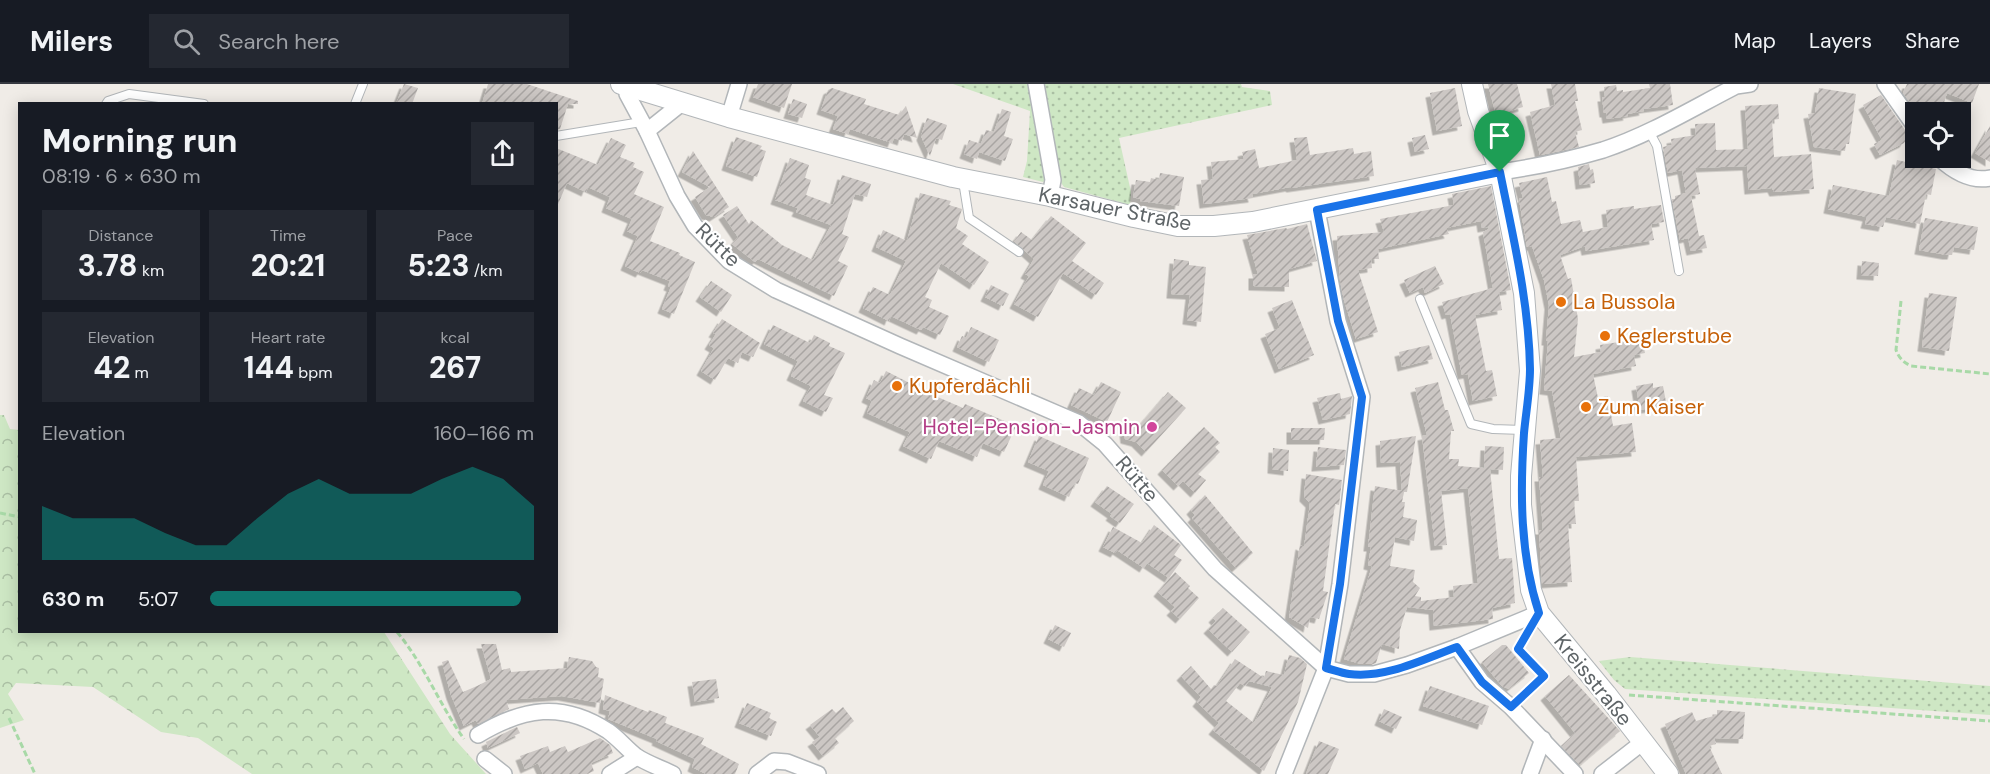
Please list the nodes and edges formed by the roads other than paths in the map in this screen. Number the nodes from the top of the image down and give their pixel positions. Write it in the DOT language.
graph roads {
  1 [pos="363,84"];
  2 [pos="739,84"];
  3 [pos="1036,84"];
  4 [pos="1472,84"];
  5 [pos="1750,84"];
  6 [pos="1885,84"];
  7 [pos="624,85"];
  8 [pos="107,102"];
  9 [pos="192,102"];
  10 [pos="356,102"];
  11 [pos="682,103"];
  12 [pos="1905,112"];
  13 [pos="729,117"];
  14 [pos="644,125"];
  15 [pos="1649,131"];
  16 [pos="558,136"];
  17 [pos="1953,168"];
  18 [pos="1500,172"];
  19 [pos="1990,178"];
  20 [pos="963,179"];
  21 [pos="1050,196"];
  22 [pos="1317,210"];
  23 [pos="1019,252"];
  24 [pos="1679,271"];
  25 [pos="1420,299"];
  26 [pos="1525,430"];
  27 [pos="1539,613"];
  28 [pos="1457,647"];
  29 [pos="1326,668"];
  30 [pos="1544,676"];
  31 [pos="1511,707"];
  32 [pos="478,735"];
  33 [pos="1543,739"];
  34 [pos="1643,742"];
  35 [pos="637,757"];
  36 [pos="485,759"];
  37 [pos="504,774"];
  38 [pos="610,774"];
  39 [pos="673,774"];
  40 [pos="757,774"];
  41 [pos="818,774"];
  42 [pos="1284,774"];
  43 [pos="1530,774"];
  44 [pos="1575,774"];
  45 [pos="1602,774"];
  46 [pos="1668,774"];
  1 -- 10 [label="lane"];
  2 -- 13 [label="street"];
  3 -- 21 [label="street"];
  4 -- 18 [label="street, Kreisstraße"];
  5 -- 15 [label="street, Karsauer Straße"];
  6 -- 12 [label="street"];
  7 -- 11 [label="street, Karsauer Straße"];
  7 -- 14 [label="street, Rütte"];
  8 -- 9 [label="lane"];
  11 -- 13 [label="street, Karsauer Straße"];
  11 -- 14 [label="street"];
  13 -- 20 [label="street, Karsauer Straße"];
  14 -- 16 [label="lane"];
  14 -- 29 [label="street, Rütte"];
  15 -- 18 [label="street, Karsauer Straße"];
  15 -- 24 [label="lane"];
  17 -- 19 [label="street"];
  18 -- 22 [label="street, Karsauer Straße"];
  18 -- 26 [label="street, Kreisstraße"];
  20 -- 21 [label="street, Karsauer Straße"];
  20 -- 23 [label="lane"];
  21 -- 22 [label="street, Karsauer Straße"];
  22 -- 29 [label="street"];
  25 -- 26 [label="lane"];
  26 -- 27 [label="street, Kreisstraße"];
  27 -- 28 [label="street"];
  27 -- 34 [label="street, Kreisstraße"];
  28 -- 29 [label="street"];
  28 -- 31 [label="street"];
  29 -- 42 [label="street"];
  30 -- 31 [label="lane"];
  31 -- 33 [label="street"];
  32 -- 35 [label="street"];
  33 -- 43 [label="street"];
  33 -- 44 [label="street"];
  34 -- 45 [label="street"];
  34 -- 46 [label="street, Kreisstraße"];
  35 -- 38 [label="street"];
  35 -- 39 [label="street"];
  36 -- 37 [label="street"];
  40 -- 41 [label="street"];
}
